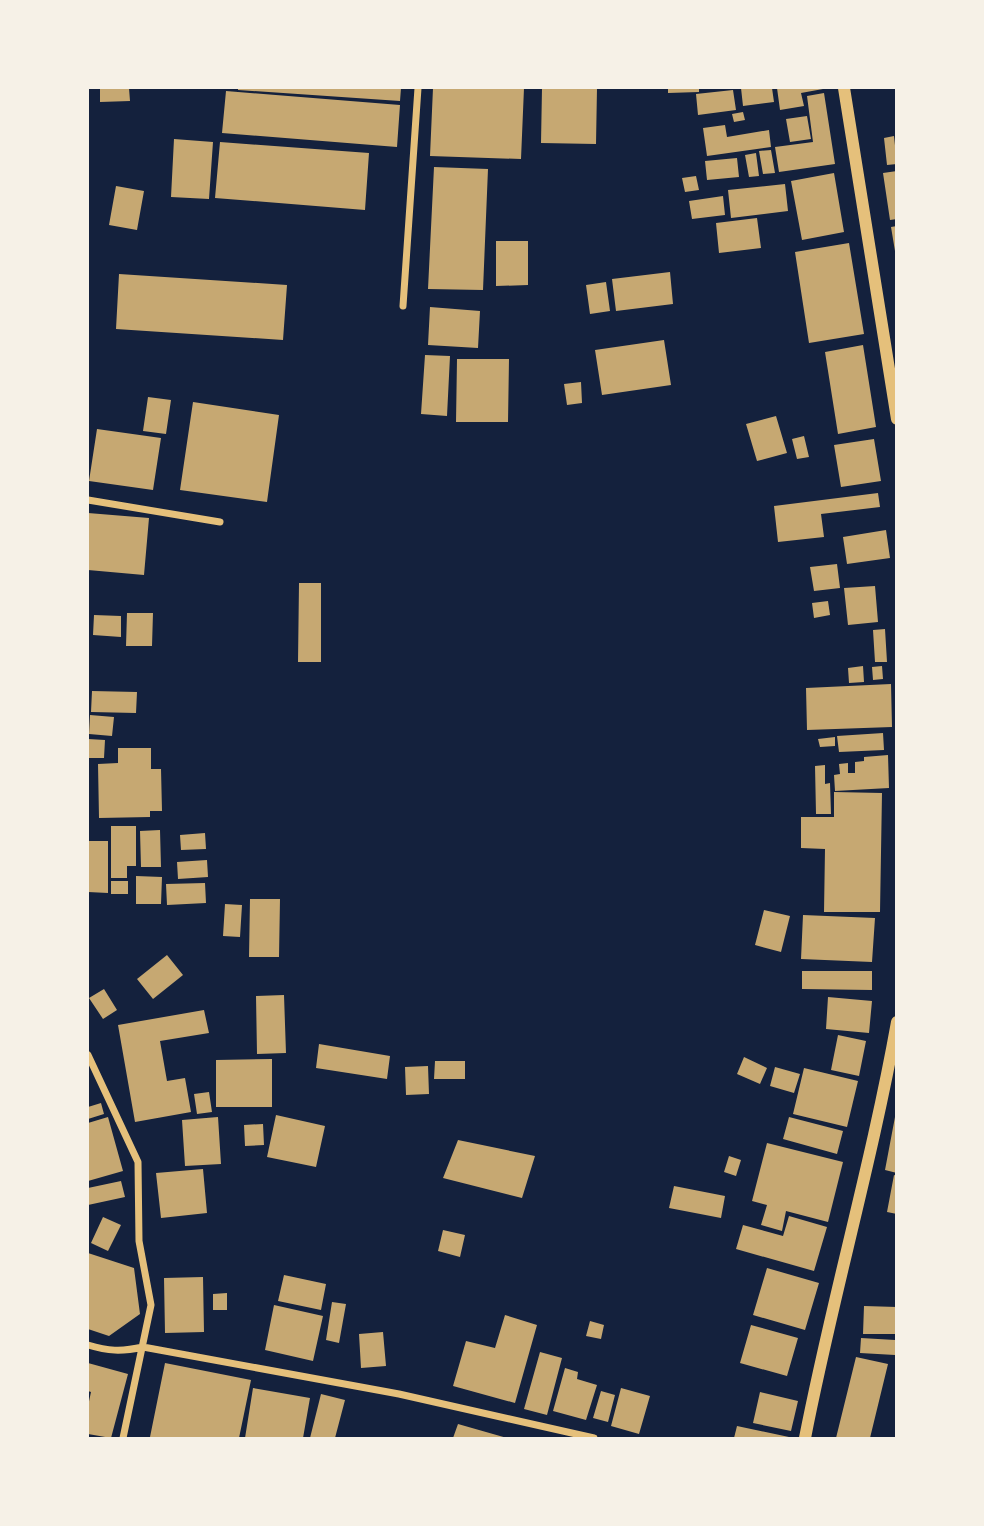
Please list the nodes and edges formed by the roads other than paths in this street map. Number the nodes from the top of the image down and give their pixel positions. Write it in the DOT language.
graph roads {
  1 [pos="418,88"];
  2 [pos="844,88"];
  3 [pos="403,306"];
  4 [pos="897,419"];
  5 [pos="88,500"];
  6 [pos="220,522"];
  7 [pos="897,1022"];
  8 [pos="88,1055"];
  9 [pos="88,1345"];
  10 [pos="143,1347"];
  11 [pos="123,1438"];
  12 [pos="594,1438"];
  13 [pos="805,1438"];
  1 -- 3 [label="street"];
  2 -- 4 [label="street"];
  5 -- 6 [label="street"];
  7 -- 13 [label="street"];
  8 -- 10 [label="street"];
  9 -- 10 [label="street"];
  10 -- 11 [label="street"];
  10 -- 12 [label="street"];
}
